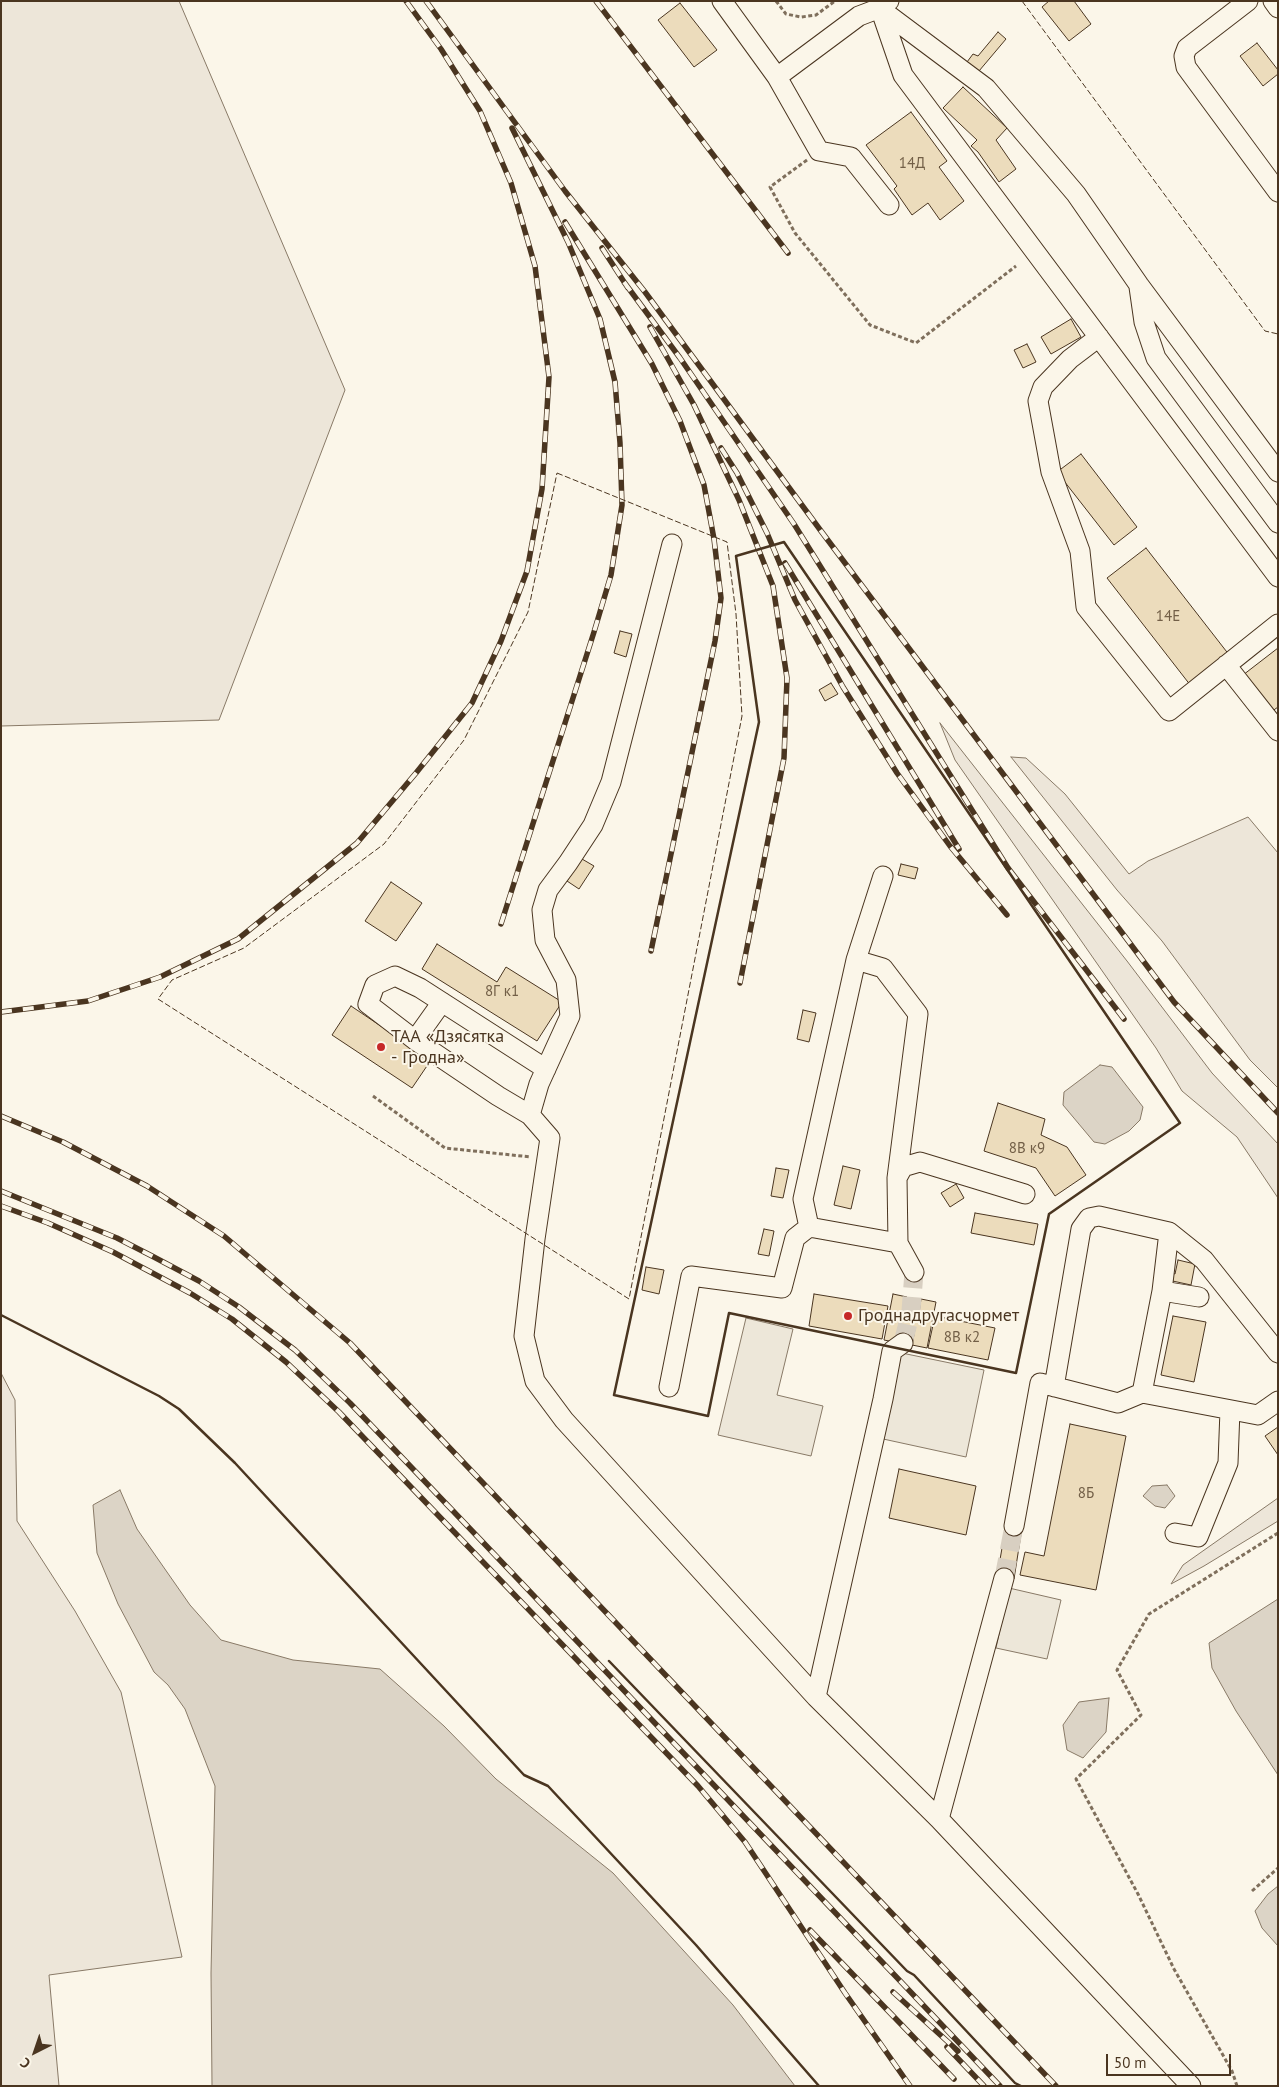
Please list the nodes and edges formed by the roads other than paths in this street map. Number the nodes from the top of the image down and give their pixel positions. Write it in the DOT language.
graph roads {
  1 [pos="722,1"];
  2 [pos="1248,1"];
  3 [pos="1273,1"];
  4 [pos="881,4"];
  5 [pos="1278,8"];
  6 [pos="777,77"];
  7 [pos="1278,192"];
  8 [pos="889,205"];
  9 [pos="1139,286"];
  10 [pos="1099,338"];
  11 [pos="1278,472"];
  12 [pos="1278,523"];
  13 [pos="672,544"];
  14 [pos="1278,577"];
  15 [pos="1278,624"];
  16 [pos="1226,665"];
  17 [pos="1277,730"];
  18 [pos="883,876"];
  19 [pos="856,960"];
  20 [pos="442,1002"];
  21 [pos="415,1040"];
  22 [pos="546,1069"];
  23 [pos="530,1115"];
  24 [pos="896,1178"];
  25 [pos="1025,1194"];
  26 [pos="809,1227"];
  27 [pos="1169,1232"];
  28 [pos="898,1243"];
  29 [pos="914,1272"];
  30 [pos="1162,1291"];
  31 [pos="1199,1297"];
  32 [pos="903,1343"];
  33 [pos="1278,1353"];
  34 [pos="669,1387"];
  35 [pos="1054,1387"];
  36 [pos="1142,1392"];
  37 [pos="1278,1401"];
  38 [pos="1230,1410"];
  39 [pos="1014,1526"];
  40 [pos="1175,1533"];
  41 [pos="1004,1578"];
  42 [pos="816,1696"];
  43 [pos="939,1819"];
  44 [pos="1191,2086"];
  1 -- 6 [label="lane"];
  2 -- 7 [label="lane"];
  3 -- 5 [label="lane"];
  4 -- 6 [label="lane"];
  4 -- 9 [label="lane"];
  4 -- 10 [label="lane"];
  6 -- 8 [label="lane"];
  9 -- 11 [label="lane"];
  9 -- 12 [label="lane"];
  10 -- 14 [label="lane"];
  10 -- 16 [label="lane"];
  13 -- 22 [label="lane"];
  15 -- 16 [label="lane"];
  16 -- 17 [label="lane"];
  18 -- 19 [label="lane"];
  19 -- 24 [label="lane"];
  19 -- 26 [label="lane"];
  20 -- 21 [label="lane"];
  20 -- 21 [label="lane"];
  20 -- 22 [label="lane"];
  21 -- 23 [label="lane"];
  22 -- 23 [label="lane"];
  23 -- 42 [label="lane"];
  24 -- 25 [label="lane"];
  24 -- 28 [label="lane"];
  26 -- 28 [label="lane"];
  26 -- 34 [label="lane"];
  27 -- 30 [label="lane"];
  27 -- 33 [label="lane"];
  27 -- 35 [label="lane"];
  28 -- 29 [label="lane"];
  30 -- 31 [label="lane"];
  30 -- 36 [label="lane"];
  32 -- 42 [label="lane"];
  35 -- 36 [label="lane"];
  35 -- 39 [label="lane"];
  36 -- 38 [label="lane"];
  37 -- 38 [label="lane"];
  38 -- 40 [label="lane"];
  41 -- 43 [label="lane"];
  42 -- 43 [label="lane"];
  43 -- 44 [label="lane"];
}
